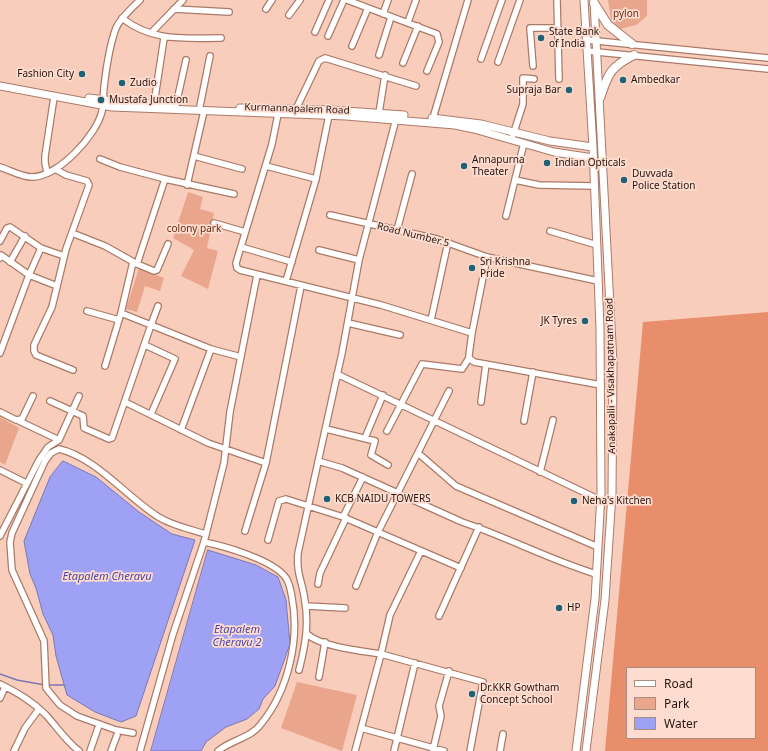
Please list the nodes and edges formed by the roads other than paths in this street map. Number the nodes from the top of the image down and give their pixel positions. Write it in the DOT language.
graph roads {
  1 [pos="140,0"];
  2 [pos="183,0"];
  3 [pos="272,0"];
  4 [pos="300,0"];
  5 [pos="329,0"];
  6 [pos="345,0"];
  7 [pos="388,0"];
  8 [pos="416,0"];
  9 [pos="468,0"];
  10 [pos="502,0"];
  11 [pos="520,0"];
  12 [pos="556,0"];
  13 [pos="584,0"];
  14 [pos="594,1"];
  15 [pos="359,2"];
  16 [pos="368,8"];
  17 [pos="174,9"];
  18 [pos="266,9"];
  19 [pos="229,12"];
  20 [pos="383,14"];
  21 [pos="289,15"];
  22 [pos="391,17"];
  23 [pos="122,18"];
  24 [pos="408,22"];
  25 [pos="418,26"];
  26 [pos="558,28"];
  27 [pos="315,32"];
  28 [pos="151,33"];
  29 [pos="328,36"];
  30 [pos="164,38"];
  31 [pos="221,38"];
  32 [pos="587,40"];
  33 [pos="596,40"];
  34 [pos="632,44"];
  35 [pos="352,46"];
  36 [pos="587,51"];
  37 [pos="597,51"];
  38 [pos="378,55"];
  39 [pos="634,55"];
  40 [pos="210,56"];
  41 [pos="768,58"];
  42 [pos="481,59"];
  43 [pos="186,60"];
  44 [pos="498,62"];
  45 [pos="403,63"];
  46 [pos="533,66"];
  47 [pos="768,69"];
  48 [pos="427,71"];
  49 [pos="385,75"];
  50 [pos="534,78"];
  51 [pos="559,79"];
  52 [pos="0,82"];
  53 [pos="0,86"];
  54 [pos="416,86"];
  55 [pos="54,97"];
  56 [pos="600,98"];
  57 [pos="103,103"];
  58 [pos="154,104"];
  59 [pos="176,105"];
  60 [pos="202,108"];
  61 [pos="296,110"];
  62 [pos="379,113"];
  63 [pos="278,114"];
  64 [pos="329,116"];
  65 [pos="433,118"];
  66 [pos="396,119"];
  67 [pos="515,132"];
  68 [pos="512,139"];
  69 [pos="524,143"];
  70 [pos="593,148"];
  71 [pos="194,156"];
  72 [pos="594,158"];
  73 [pos="100,159"];
  74 [pos="266,166"];
  75 [pos="0,167"];
  76 [pos="55,169"];
  77 [pos="242,169"];
  78 [pos="47,172"];
  79 [pos="412,174"];
  80 [pos="164,179"];
  81 [pos="316,179"];
  82 [pos="515,180"];
  83 [pos="187,185"];
  84 [pos="594,186"];
  85 [pos="234,194"];
  86 [pos="330,215"];
  87 [pos="506,216"];
  88 [pos="214,223"];
  89 [pos="368,223"];
  90 [pos="397,230"];
  91 [pos="550,231"];
  92 [pos="245,232"];
  93 [pos="72,233"];
  94 [pos="25,236"];
  95 [pos="0,241"];
  96 [pos="448,242"];
  97 [pos="168,244"];
  98 [pos="597,245"];
  99 [pos="241,247"];
  100 [pos="41,248"];
  101 [pos="319,250"];
  102 [pos="0,256"];
  103 [pos="64,256"];
  104 [pos="487,257"];
  105 [pos="359,260"];
  106 [pos="10,262"];
  107 [pos="292,262"];
  108 [pos="135,263"];
  109 [pos="29,275"];
  110 [pos="258,275"];
  111 [pos="286,281"];
  112 [pos="598,281"];
  113 [pos="57,286"];
  114 [pos="301,286"];
  115 [pos="352,298"];
  116 [pos="158,306"];
  117 [pos="87,311"];
  118 [pos="121,313"];
  119 [pos="119,320"];
  120 [pos="431,320"];
  121 [pos="348,323"];
  122 [pos="151,325"];
  123 [pos="600,328"];
  124 [pos="611,328"];
  125 [pos="472,333"];
  126 [pos="400,335"];
  127 [pos="144,345"];
  128 [pos="211,349"];
  129 [pos="0,353"];
  130 [pos="241,357"];
  131 [pos="469,358"];
  132 [pos="486,364"];
  133 [pos="105,366"];
  134 [pos="73,370"];
  135 [pos="533,372"];
  136 [pos="337,374"];
  137 [pos="601,385"];
  138 [pos="449,391"];
  139 [pos="383,395"];
  140 [pos="33,396"];
  141 [pos="79,396"];
  142 [pos="50,401"];
  143 [pos="125,402"];
  144 [pos="481,402"];
  145 [pos="401,403"];
  146 [pos="73,411"];
  147 [pos="0,412"];
  148 [pos="151,414"];
  149 [pos="553,420"];
  150 [pos="19,421"];
  151 [pos="434,421"];
  152 [pos="524,421"];
  153 [pos="326,429"];
  154 [pos="181,430"];
  155 [pos="387,431"];
  156 [pos="365,438"];
  157 [pos="59,440"];
  158 [pos="226,449"];
  159 [pos="418,453"];
  160 [pos="318,461"];
  161 [pos="266,463"];
  162 [pos="388,465"];
  163 [pos="0,470"];
  164 [pos="540,472"];
  165 [pos="363,477"];
  166 [pos="26,483"];
  167 [pos="397,495"];
  168 [pos="600,500"];
  169 [pos="309,505"];
  170 [pos="345,518"];
  171 [pos="479,527"];
  172 [pos="245,531"];
  173 [pos="378,532"];
  174 [pos="206,534"];
  175 [pos="0,536"];
  176 [pos="268,540"];
  177 [pos="204,542"];
  178 [pos="598,548"];
  179 [pos="421,551"];
  180 [pos="461,568"];
  181 [pos="596,574"];
  182 [pos="318,584"];
  183 [pos="356,586"];
  184 [pos="306,606"];
  185 [pos="345,608"];
  186 [pos="439,616"];
  187 [pos="307,634"];
  188 [pos="325,642"];
  189 [pos="381,654"];
  190 [pos="415,662"];
  191 [pos="299,670"];
  192 [pos="449,671"];
  193 [pos="319,677"];
  194 [pos="3,686"];
  195 [pos="0,698"];
  196 [pos="39,709"];
  197 [pos="98,728"];
  198 [pos="361,728"];
  199 [pos="133,733"];
  200 [pos="503,734"];
  201 [pos="117,735"];
  202 [pos="397,738"];
  203 [pos="434,749"];
  204 [pos="14,751"];
  205 [pos="79,751"];
  206 [pos="90,751"];
  207 [pos="111,751"];
  208 [pos="140,751"];
  209 [pos="218,751"];
  210 [pos="355,751"];
  211 [pos="394,751"];
  212 [pos="444,751"];
  213 [pos="470,751"];
  214 [pos="500,751"];
  215 [pos="576,751"];
  216 [pos="586,751"];
  1 -- 23 [label="street"];
  2 -- 17 [label="street"];
  3 -- 18 [label="street"];
  4 -- 21 [label="street"];
  5 -- 27 [label="street"];
  6 -- 15 [label="street"];
  6 -- 29 [label="street"];
  7 -- 20 [label="street"];
  8 -- 24 [label="street"];
  9 -- 65 [label="street"];
  10 -- 42 [label="street"];
  11 -- 44 [label="street"];
  12 -- 26 [label="street"];
  13 -- 32 [label="main road, Anakapalli - Visakhapatnam Road"];
  14 -- 33 [label="main road, Anakapalli - Visakhapatnam Road"];
  14 -- 34 [label="highway"];
  15 -- 16 [label="street"];
  16 -- 20 [label="street"];
  16 -- 35 [label="street"];
  17 -- 19 [label="street"];
  17 -- 28 [label="street"];
  20 -- 22 [label="street"];
  22 -- 24 [label="street"];
  22 -- 38 [label="street"];
  23 -- 28 [label="street"];
  23 -- 57 [label="street"];
  24 -- 25 [label="street"];
  25 -- 45 [label="street"];
  25 -- 48 [label="street"];
  26 -- 46 [label="street"];
  26 -- 51 [label="street"];
  28 -- 30 [label="street"];
  30 -- 31 [label="street"];
  30 -- 58 [label="street"];
  32 -- 33 [label="street"];
  32 -- 36 [label="main road, Anakapalli - Visakhapatnam Road"];
  33 -- 34 [label="street"];
  33 -- 37 [label="main road, Anakapalli - Visakhapatnam Road"];
  34 -- 41 [label="street"];
  36 -- 37 [label="street"];
  36 -- 70 [label="main road, Anakapalli - Visakhapatnam Road"];
  37 -- 39 [label="street"];
  37 -- 56 [label="main road, Anakapalli - Visakhapatnam Road"];
  39 -- 47 [label="street"];
  39 -- 56 [label="highway"];
  40 -- 60 [label="street"];
  43 -- 59 [label="street"];
  49 -- 54 [label="street"];
  49 -- 61 [label="street"];
  49 -- 62 [label="street"];
  50 -- 67 [label="street"];
  52 -- 57 [label="main road, Kurmannapalem Road"];
  53 -- 55 [label="main road"];
  55 -- 57 [label="main road"];
  55 -- 78 [label="street"];
  56 -- 124 [label="main road, Anakapalli - Visakhapatnam Road"];
  57 -- 58 [label="main road, Kurmannapalem Road"];
  57 -- 60 [label="main road"];
  57 -- 76 [label="street"];
  58 -- 59 [label="main road, Kurmannapalem Road"];
  59 -- 60 [label="main road, Kurmannapalem Road"];
  60 -- 61 [label="main road, Kurmannapalem Road"];
  60 -- 63 [label="main road"];
  60 -- 71 [label="street"];
  61 -- 62 [label="main road, Kurmannapalem Road"];
  62 -- 65 [label="main road, Kurmannapalem Road"];
  63 -- 64 [label="main road"];
  63 -- 74 [label="street"];
  64 -- 66 [label="main road"];
  64 -- 81 [label="street"];
  65 -- 67 [label="main road, Kurmannapalem Road"];
  66 -- 68 [label="main road"];
  66 -- 89 [label="street"];
  67 -- 68 [label="street"];
  67 -- 70 [label="main road, Kurmannapalem Road"];
  68 -- 69 [label="main road"];
  69 -- 72 [label="main road"];
  69 -- 82 [label="street"];
  70 -- 72 [label="main road, Anakapalli - Visakhapatnam Road"];
  71 -- 77 [label="street"];
  71 -- 83 [label="street"];
  72 -- 84 [label="main road, Anakapalli - Visakhapatnam Road"];
  73 -- 80 [label="street"];
  74 -- 81 [label="street"];
  74 -- 92 [label="street"];
  75 -- 78 [label="street"];
  76 -- 78 [label="street"];
  76 -- 93 [label="street"];
  79 -- 90 [label="street"];
  80 -- 83 [label="street"];
  80 -- 108 [label="street"];
  81 -- 107 [label="street"];
  82 -- 84 [label="street"];
  82 -- 87 [label="street"];
  83 -- 85 [label="street"];
  84 -- 98 [label="main road, Anakapalli - Visakhapatnam Road"];
  86 -- 89 [label="street, Road Number 5"];
  88 -- 92 [label="street"];
  89 -- 90 [label="street, Road Number 5"];
  89 -- 105 [label="street"];
  90 -- 96 [label="street, Road Number 5"];
  91 -- 98 [label="street"];
  92 -- 99 [label="street"];
  93 -- 103 [label="street"];
  93 -- 108 [label="street"];
  94 -- 95 [label="street"];
  94 -- 100 [label="street"];
  94 -- 106 [label="street"];
  96 -- 104 [label="street, Road Number 5"];
  96 -- 120 [label="street"];
  97 -- 108 [label="street"];
  98 -- 112 [label="main road, Anakapalli - Visakhapatnam Road"];
  99 -- 107 [label="street"];
  99 -- 110 [label="street"];
  100 -- 103 [label="street"];
  100 -- 109 [label="street"];
  101 -- 105 [label="street"];
  102 -- 106 [label="street"];
  103 -- 113 [label="street"];
  104 -- 112 [label="street, Road Number 5"];
  104 -- 125 [label="street"];
  105 -- 115 [label="street"];
  106 -- 109 [label="street"];
  107 -- 111 [label="street"];
  108 -- 118 [label="street"];
  109 -- 113 [label="street"];
  109 -- 129 [label="street"];
  110 -- 111 [label="street"];
  110 -- 130 [label="street"];
  111 -- 114 [label="street"];
  112 -- 123 [label="main road, Anakapalli - Visakhapatnam Road"];
  113 -- 134 [label="street"];
  114 -- 115 [label="street"];
  114 -- 161 [label="street"];
  115 -- 120 [label="street"];
  115 -- 121 [label="street"];
  116 -- 122 [label="street"];
  117 -- 119 [label="street"];
  118 -- 119 [label="street"];
  118 -- 122 [label="street"];
  119 -- 133 [label="street"];
  120 -- 125 [label="street"];
  121 -- 126 [label="street"];
  121 -- 136 [label="street"];
  122 -- 127 [label="street"];
  122 -- 128 [label="street"];
  123 -- 124 [label="main road"];
  123 -- 137 [label="main road, Anakapalli - Visakhapatnam Road"];
  124 -- 216 [label="main road, Anakapalli - Visakhapatnam Road"];
  125 -- 131 [label="street"];
  127 -- 143 [label="street"];
  127 -- 148 [label="street"];
  128 -- 130 [label="street"];
  128 -- 154 [label="street"];
  130 -- 158 [label="street"];
  131 -- 132 [label="street"];
  131 -- 145 [label="street"];
  132 -- 135 [label="street"];
  132 -- 144 [label="street"];
  135 -- 137 [label="street"];
  135 -- 152 [label="street"];
  136 -- 139 [label="street"];
  136 -- 153 [label="street"];
  137 -- 168 [label="main road, Anakapalli - Visakhapatnam Road"];
  138 -- 151 [label="street"];
  139 -- 145 [label="street"];
  139 -- 156 [label="street"];
  140 -- 150 [label="street"];
  141 -- 146 [label="street"];
  142 -- 146 [label="street"];
  143 -- 146 [label="street"];
  143 -- 148 [label="street"];
  145 -- 151 [label="street"];
  145 -- 155 [label="street"];
  146 -- 157 [label="street"];
  147 -- 150 [label="street"];
  148 -- 154 [label="street"];
  149 -- 164 [label="street"];
  150 -- 157 [label="street"];
  151 -- 159 [label="street"];
  151 -- 164 [label="street"];
  153 -- 156 [label="street"];
  153 -- 160 [label="street"];
  154 -- 158 [label="street"];
  156 -- 162 [label="street"];
  157 -- 166 [label="street"];
  158 -- 161 [label="street"];
  158 -- 174 [label="street"];
  159 -- 167 [label="street"];
  159 -- 178 [label="street"];
  160 -- 165 [label="street"];
  160 -- 169 [label="street"];
  161 -- 172 [label="street"];
  163 -- 166 [label="street"];
  164 -- 168 [label="street"];
  165 -- 167 [label="street"];
  165 -- 170 [label="street"];
  166 -- 175 [label="street"];
  167 -- 171 [label="street"];
  167 -- 173 [label="street"];
  168 -- 178 [label="main road, Anakapalli - Visakhapatnam Road"];
  169 -- 170 [label="street"];
  169 -- 176 [label="street"];
  169 -- 184 [label="street"];
  170 -- 173 [label="street"];
  170 -- 182 [label="street"];
  171 -- 180 [label="street"];
  171 -- 181 [label="street"];
  173 -- 179 [label="street"];
  173 -- 183 [label="street"];
  174 -- 177 [label="street"];
  174 -- 199 [label="street"];
  177 -- 208 [label="street"];
  177 -- 209 [label="street"];
  178 -- 181 [label="main road, Anakapalli - Visakhapatnam Road"];
  179 -- 180 [label="street"];
  179 -- 189 [label="street"];
  180 -- 186 [label="street"];
  181 -- 215 [label="main road, Anakapalli - Visakhapatnam Road"];
  184 -- 185 [label="street"];
  184 -- 187 [label="street"];
  187 -- 188 [label="street"];
  187 -- 191 [label="street"];
  188 -- 189 [label="street"];
  188 -- 193 [label="street"];
  189 -- 190 [label="street"];
  189 -- 198 [label="street"];
  190 -- 192 [label="street"];
  190 -- 202 [label="street"];
  192 -- 203 [label="street"];
  192 -- 213 [label="street"];
  194 -- 195 [label="street"];
  194 -- 196 [label="street"];
  196 -- 204 [label="street"];
  196 -- 205 [label="street"];
  197 -- 206 [label="street"];
  198 -- 202 [label="street"];
  198 -- 210 [label="street"];
  200 -- 214 [label="street"];
  201 -- 207 [label="street"];
  202 -- 203 [label="street"];
  202 -- 211 [label="street"];
  203 -- 212 [label="street"];
}
